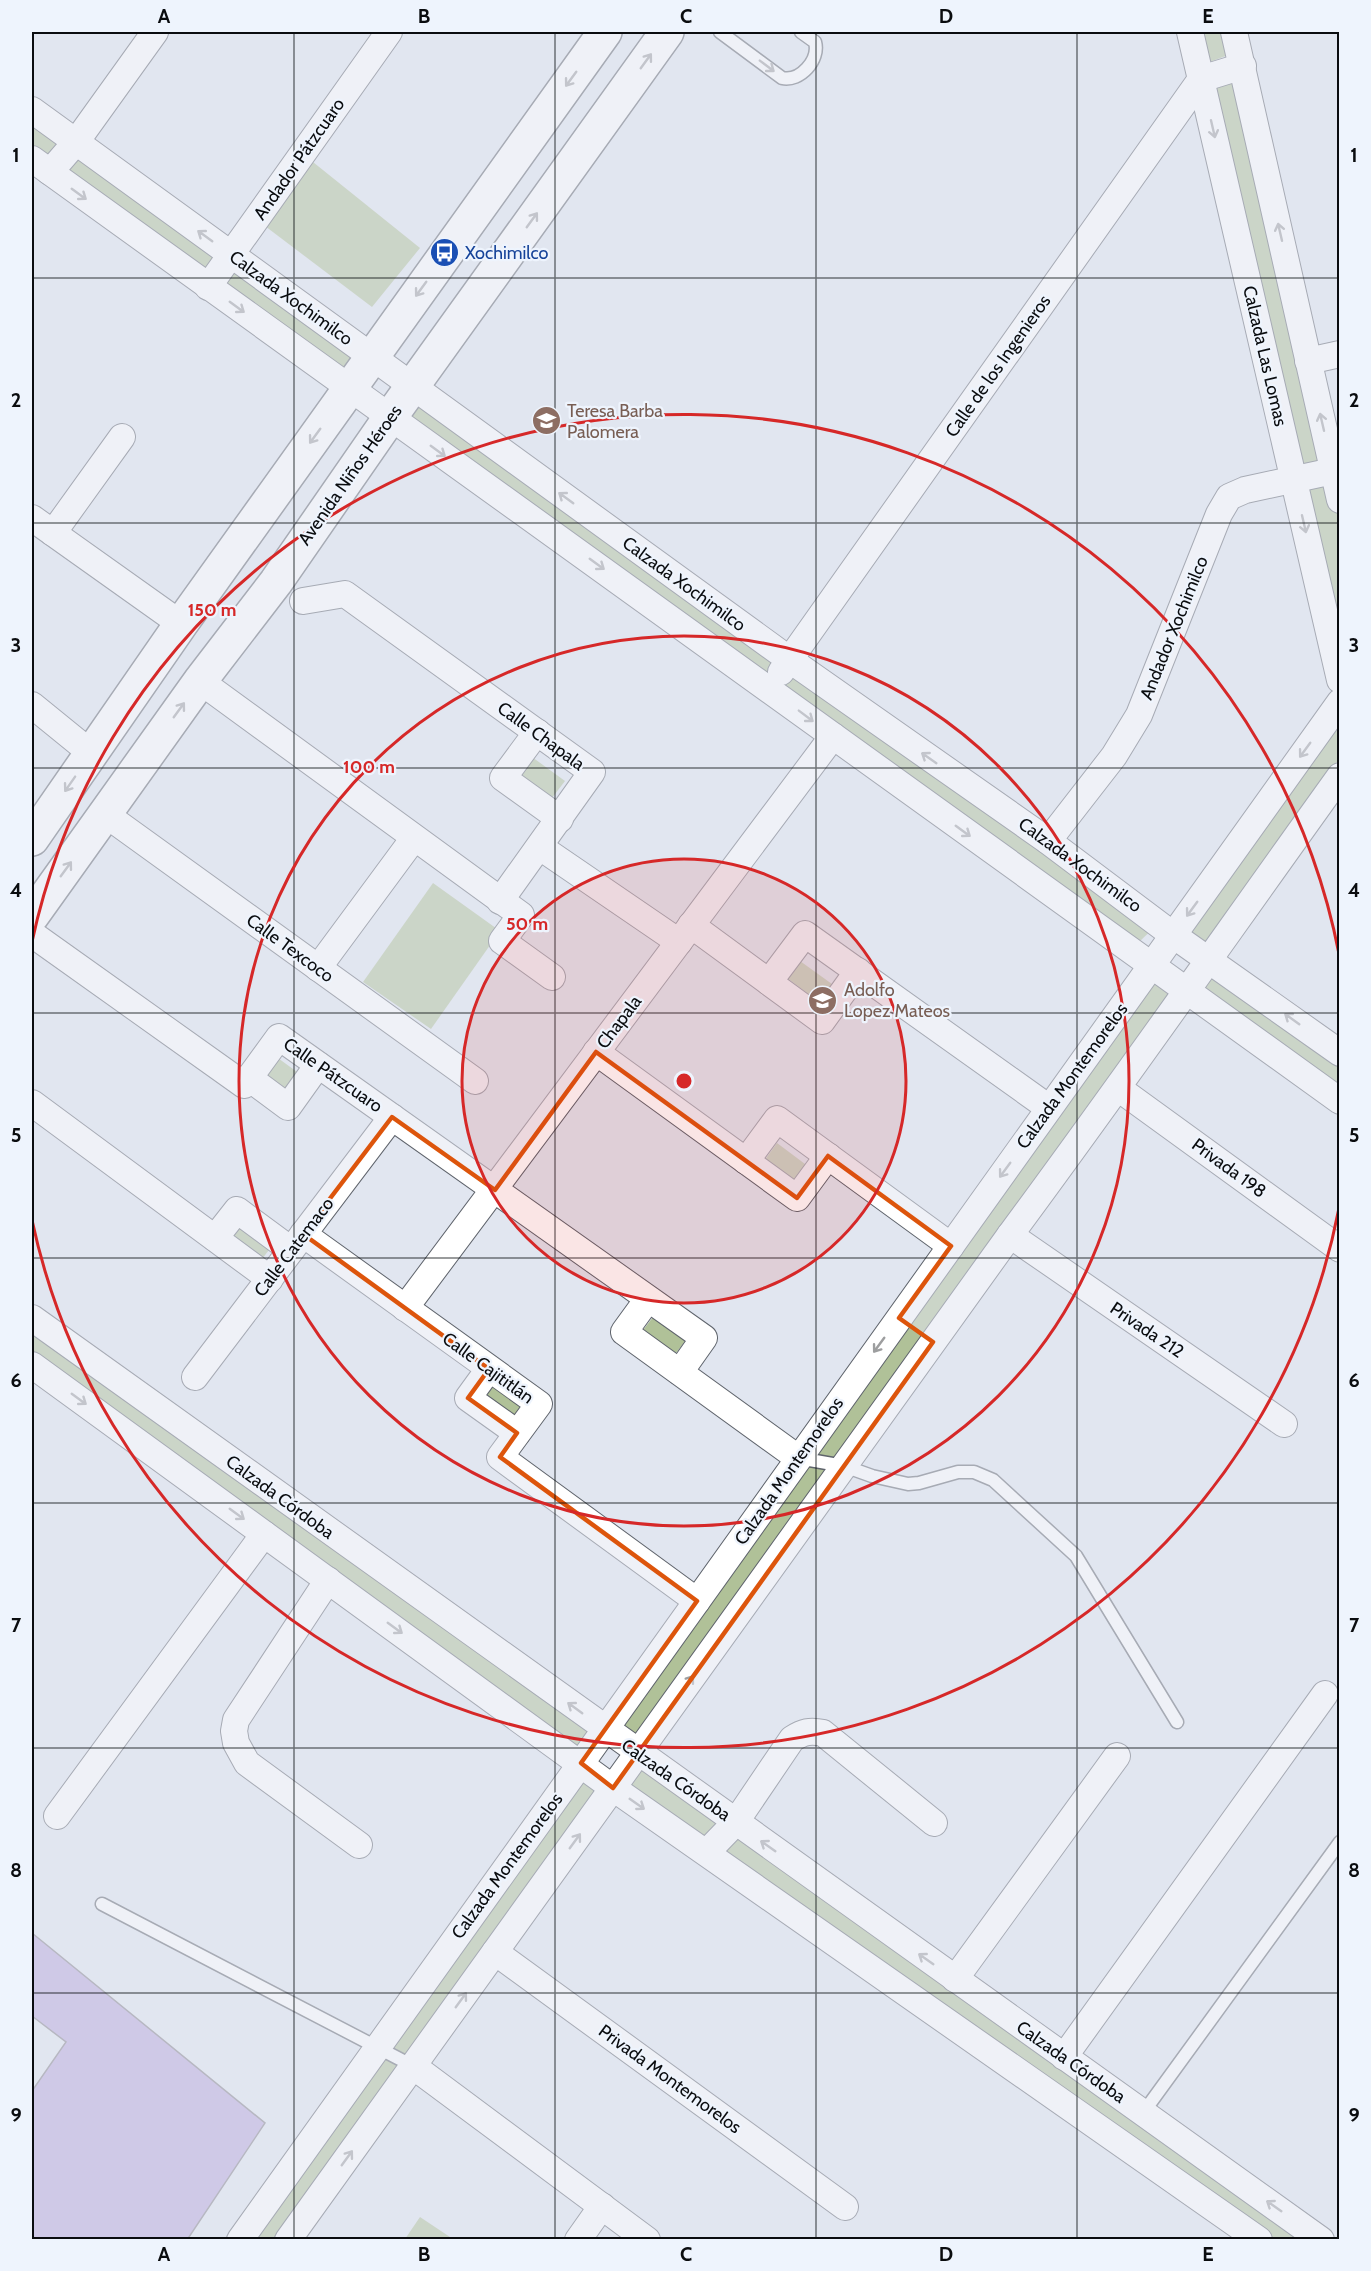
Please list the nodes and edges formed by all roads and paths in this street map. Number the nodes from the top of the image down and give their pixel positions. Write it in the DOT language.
graph roads {
  1 [pos="155,32"];
  2 [pos="389,32"];
  3 [pos="605,32"];
  4 [pos="667,32"];
  5 [pos="720,32"];
  6 [pos="801,32"];
  7 [pos="1190,32"];
  8 [pos="1234,32"];
  9 [pos="1243,66"];
  10 [pos="1201,79"];
  11 [pos="32,110"];
  12 [pos="76,142"];
  13 [pos="41,166"];
  14 [pos="231,255"];
  15 [pos="208,287"];
  16 [pos="1340,354"];
  17 [pos="372,357"];
  18 [pos="1308,360"];
  19 [pos="412,387"];
  20 [pos="349,388"];
  21 [pos="391,416"];
  22 [pos="122,437"];
  23 [pos="1333,471"];
  24 [pos="1293,480"];
  25 [pos="1340,500"];
  26 [pos="32,518"];
  27 [pos="53,533"];
  28 [pos="303,601"];
  29 [pos="181,624"];
  30 [pos="790,660"];
  31 [pos="1340,680"];
  32 [pos="200,681"];
  33 [pos="768,688"];
  34 [pos="1340,702"];
  35 [pos="32,705"];
  36 [pos="537,732"];
  37 [pos="833,736"];
  38 [pos="91,753"];
  39 [pos="1340,776"];
  40 [pos="105,814"];
  41 [pos="560,819"];
  42 [pos="414,838"];
  43 [pos="32,839"];
  44 [pos="1048,841"];
  45 [pos="540,847"];
  46 [pos="500,901"];
  47 [pos="32,916"];
  48 [pos="32,934"];
  49 [pos="685,934"];
  50 [pos="1173,934"];
  51 [pos="1208,959"];
  52 [pos="1151,966"];
  53 [pos="318,968"];
  54 [pos="858,971"];
  55 [pos="552,977"];
  56 [pos="769,982"];
  57 [pos="1185,991"];
  58 [pos="596,1052"];
  59 [pos="1340,1053"];
  60 [pos="318,1065"];
  61 [pos="249,1078"];
  62 [pos="475,1082"];
  63 [pos="1118,1088"];
  64 [pos="1340,1101"];
  65 [pos="32,1103"];
  66 [pos="1049,1108"];
  67 [pos="392,1117"];
  68 [pos="828,1156"];
  69 [pos="746,1161"];
  70 [pos="495,1190"];
  71 [pos="1010,1235"];
  72 [pos="215,1238"];
  73 [pos="297,1242"];
  74 [pos="951,1246"];
  75 [pos="1340,1249"];
  76 [pos="270,1279"];
  77 [pos="648,1299"];
  78 [pos="405,1308"];
  79 [pos="32,1318"];
  80 [pos="899,1318"];
  81 [pos="933,1342"];
  82 [pos="32,1365"];
  83 [pos="489,1369"];
  84 [pos="680,1372"];
  85 [pos="195,1377"];
  86 [pos="1284,1424"];
  87 [pos="517,1433"];
  88 [pos="199,1439"];
  89 [pos="798,1458"];
  90 [pos="844,1466"];
  91 [pos="176,1470"];
  92 [pos="264,1534"];
  93 [pos="725,1561"];
  94 [pos="328,1580"];
  95 [pos="759,1585"];
  96 [pos="697,1601"];
  97 [pos="1325,1694"];
  98 [pos="1177,1722"];
  99 [pos="605,1730"];
  100 [pos="638,1753"];
  101 [pos="1117,1756"];
  102 [pos="581,1763"];
  103 [pos="613,1788"];
  104 [pos="57,1816"];
  105 [pos="735,1822"];
  106 [pos="934,1823"];
  107 [pos="1340,1842"];
  108 [pos="360,1845"];
  109 [pos="707,1852"];
  110 [pos="102,1904"];
  111 [pos="495,1952"];
  112 [pos="955,1979"];
  113 [pos="1002,2013"];
  114 [pos="980,2044"];
  115 [pos="378,2047"];
  116 [pos="1064,2057"];
  117 [pos="413,2066"];
  118 [pos="1143,2113"];
  119 [pos="288,2173"];
  120 [pos="321,2195"];
  121 [pos="602,2206"];
  122 [pos="845,2207"];
  123 [pos="240,2240"];
  124 [pos="288,2240"];
  125 [pos="578,2240"];
  126 [pos="647,2240"];
  127 [pos="1259,2240"];
  128 [pos="1321,2240"];
  1 -- 12 [label="street"];
  2 -- 14 [label="street, Andador Pátzcuaro"];
  3 -- 17 [label="main road, one-way"];
  19 -- 4 [label="main road, Avenida Niños Héroes, one-way"];
  5 -- 6 [label="lane, one-way"];
  7 -- 10 [label="street, Calzada Las Lomas"];
  8 -- 9 [label="street"];
  9 -- 10 [label="street"];
  18 -- 9 [label="street, one-way"];
  10 -- 24 [label="street, Calzada Las Lomas, one-way"];
  10 -- 30 [label="street, Calle de los Ingenieros"];
  11 -- 12 [label="street, Calzada Xochimilco"];
  12 -- 13 [label="street"];
  14 -- 12 [label="street, Calzada Xochimilco, one-way"];
  13 -- 15 [label="street, Calzada Xochimilco, one-way"];
  14 -- 15 [label="street, Andador Pátzcuaro"];
  14 -- 17 [label="street, Calzada Xochimilco"];
  15 -- 20 [label="street, Calzada Xochimilco, one-way"];
  16 -- 18 [label="street"];
  17 -- 19 [label="street, Calzada Xochimilco"];
  17 -- 20 [label="main road"];
  23 -- 18 [label="street, one-way"];
  19 -- 21 [label="main road, Avenida Niños Héroes"];
  30 -- 19 [label="street, Calzada Xochimilco, one-way"];
  20 -- 21 [label="street, Calzada Xochimilco"];
  20 -- 29 [label="main road, one-way"];
  21 -- 32 [label="main road, Avenida Niños Héroes"];
  21 -- 33 [label="street, Calzada Xochimilco, one-way"];
  22 -- 27 [label="street"];
  23 -- 24 [label="street, Andador Xochimilco"];
  23 -- 25 [label="street"];
  24 -- 31 [label="street, Calzada Las Lomas, one-way"];
  24 -- 44 [label="street, Andador Xochimilco"];
  26 -- 27 [label="street"];
  27 -- 29 [label="street"];
  28 -- 36 [label="street, Calle Chapala"];
  29 -- 38 [label="main road"];
  30 -- 33 [label="street, Calle de los Ingenieros"];
  44 -- 30 [label="street, Calzada Xochimilco, one-way"];
  40 -- 32 [label="main road, Avenida Niños Héroes, one-way"];
  32 -- 42 [label="street"];
  33 -- 37 [label="street, Calzada Xochimilco, one-way"];
  34 -- 50 [label="street, Calzada Montemorelos, one-way"];
  35 -- 38 [label="street"];
  36 -- 41 [label="street, Calle Chapala"];
  36 -- 41 [label="street"];
  37 -- 49 [label="street, Chapala"];
  37 -- 52 [label="street, Calzada Xochimilco, one-way"];
  38 -- 43 [label="main road, one-way"];
  39 -- 51 [label="street"];
  47 -- 40 [label="main road, Avenida Niños Héroes, one-way"];
  40 -- 53 [label="street, Calle Texcoco"];
  41 -- 45 [label="street, Calle Chapala"];
  42 -- 46 [label="street"];
  42 -- 53 [label="street"];
  44 -- 50 [label="street, Calzada Xochimilco"];
  45 -- 46 [label="street, Calle Chapala"];
  45 -- 49 [label="street"];
  46 -- 55 [label="street"];
  48 -- 61 [label="street"];
  49 -- 56 [label="street"];
  49 -- 58 [label="street, Chapala"];
  50 -- 51 [label="street, Calzada Xochimilco"];
  50 -- 52 [label="street, Calzada Montemorelos"];
  51 -- 57 [label="street"];
  59 -- 51 [label="street, Calzada Xochimilco, one-way"];
  52 -- 57 [label="street, Calzada Xochimilco"];
  52 -- 66 [label="street, Calzada Montemorelos"];
  53 -- 62 [label="street, Calle Texcoco"];
  54 -- 56 [label="street"];
  54 -- 56 [label="street"];
  54 -- 66 [label="street"];
  57 -- 63 [label="street"];
  57 -- 64 [label="street, Calzada Xochimilco"];
  58 -- 69 [label="street"];
  58 -- 70 [label="street, Chapala"];
  60 -- 61 [label="street, Calle Pátzcuaro"];
  60 -- 61 [label="street"];
  60 -- 67 [label="street, Calle Pátzcuaro"];
  63 -- 71 [label="street"];
  63 -- 75 [label="street, Privada 198"];
  65 -- 72 [label="street"];
  66 -- 74 [label="street, Calzada Montemorelos, one-way"];
  67 -- 70 [label="street, Calle Pátzcuaro"];
  67 -- 73 [label="street, Calle Catemaco"];
  68 -- 69 [label="street"];
  68 -- 69 [label="street"];
  68 -- 74 [label="street"];
  70 -- 77 [label="street, Calle Pátzcuaro"];
  70 -- 78 [label="street, Chapala"];
  71 -- 81 [label="street"];
  71 -- 86 [label="street, Privada 212"];
  72 -- 73 [label="street, Calle Cajititlán"];
  72 -- 76 [label="street"];
  73 -- 76 [label="street, Calle Catemaco"];
  73 -- 78 [label="street, Calle Cajititlán"];
  74 -- 80 [label="street, Calzada Montemorelos"];
  76 -- 85 [label="street, Calle Catemaco"];
  77 -- 84 [label="street"];
  77 -- 84 [label="street, Calle Pátzcuaro"];
  78 -- 83 [label="street, Calle Cajititlán"];
  79 -- 88 [label="street, Calzada Córdoba"];
  80 -- 81 [label="street"];
  80 -- 89 [label="street, Calzada Montemorelos, one-way"];
  81 -- 90 [label="street"];
  82 -- 91 [label="street, Calzada Córdoba, one-way"];
  83 -- 87 [label="street"];
  83 -- 87 [label="street, Calle Cajititlán"];
  84 -- 89 [label="street"];
  87 -- 96 [label="street, Calle Cajititlán"];
  88 -- 91 [label="street"];
  99 -- 88 [label="street, Calzada Córdoba, one-way"];
  89 -- 90 [label="lane"];
  89 -- 93 [label="street, Calzada Montemorelos"];
  90 -- 95 [label="street"];
  90 -- 98 [label="lane"];
  91 -- 92 [label="street, Calzada Córdoba, one-way"];
  92 -- 94 [label="street, Calzada Córdoba"];
  92 -- 104 [label="street"];
  93 -- 95 [label="street"];
  93 -- 96 [label="street, Calzada Montemorelos"];
  94 -- 102 [label="street, Calzada Córdoba, one-way"];
  94 -- 108 [label="street"];
  100 -- 95 [label="street, one-way"];
  96 -- 99 [label="street, Calzada Montemorelos"];
  97 -- 116 [label="street"];
  99 -- 100 [label="street, Calzada Córdoba"];
  99 -- 102 [label="street, Calzada Montemorelos"];
  100 -- 103 [label="street"];
  100 -- 105 [label="street, Calzada Córdoba"];
  101 -- 112 [label="street"];
  102 -- 103 [label="street, Calzada Córdoba"];
  102 -- 115 [label="street, Calzada Montemorelos"];
  103 -- 109 [label="street, Calzada Córdoba, one-way"];
  111 -- 103 [label="street, one-way"];
  105 -- 106 [label="street"];
  105 -- 109 [label="street"];
  112 -- 105 [label="street, Calzada Córdoba, one-way"];
  107 -- 118 [label="lane"];
  109 -- 114 [label="street, Calzada Córdoba"];
  110 -- 115 [label="lane"];
  117 -- 111 [label="street, one-way"];
  111 -- 122 [label="street, Privada Montemorelos"];
  112 -- 113 [label="street, Calzada Córdoba"];
  113 -- 114 [label="street"];
  113 -- 116 [label="street, Calzada Córdoba"];
  114 -- 127 [label="street, Calzada Córdoba"];
  115 -- 117 [label="lane"];
  115 -- 119 [label="street, Calzada Montemorelos"];
  116 -- 118 [label="street, Calzada Córdoba"];
  120 -- 117 [label="street, one-way"];
  117 -- 121 [label="street"];
  128 -- 118 [label="street, Calzada Córdoba, one-way"];
  119 -- 120 [label="street"];
  119 -- 123 [label="street, Calzada Montemorelos"];
  120 -- 124 [label="street"];
  121 -- 125 [label="street"];
  121 -- 126 [label="street"];
}
